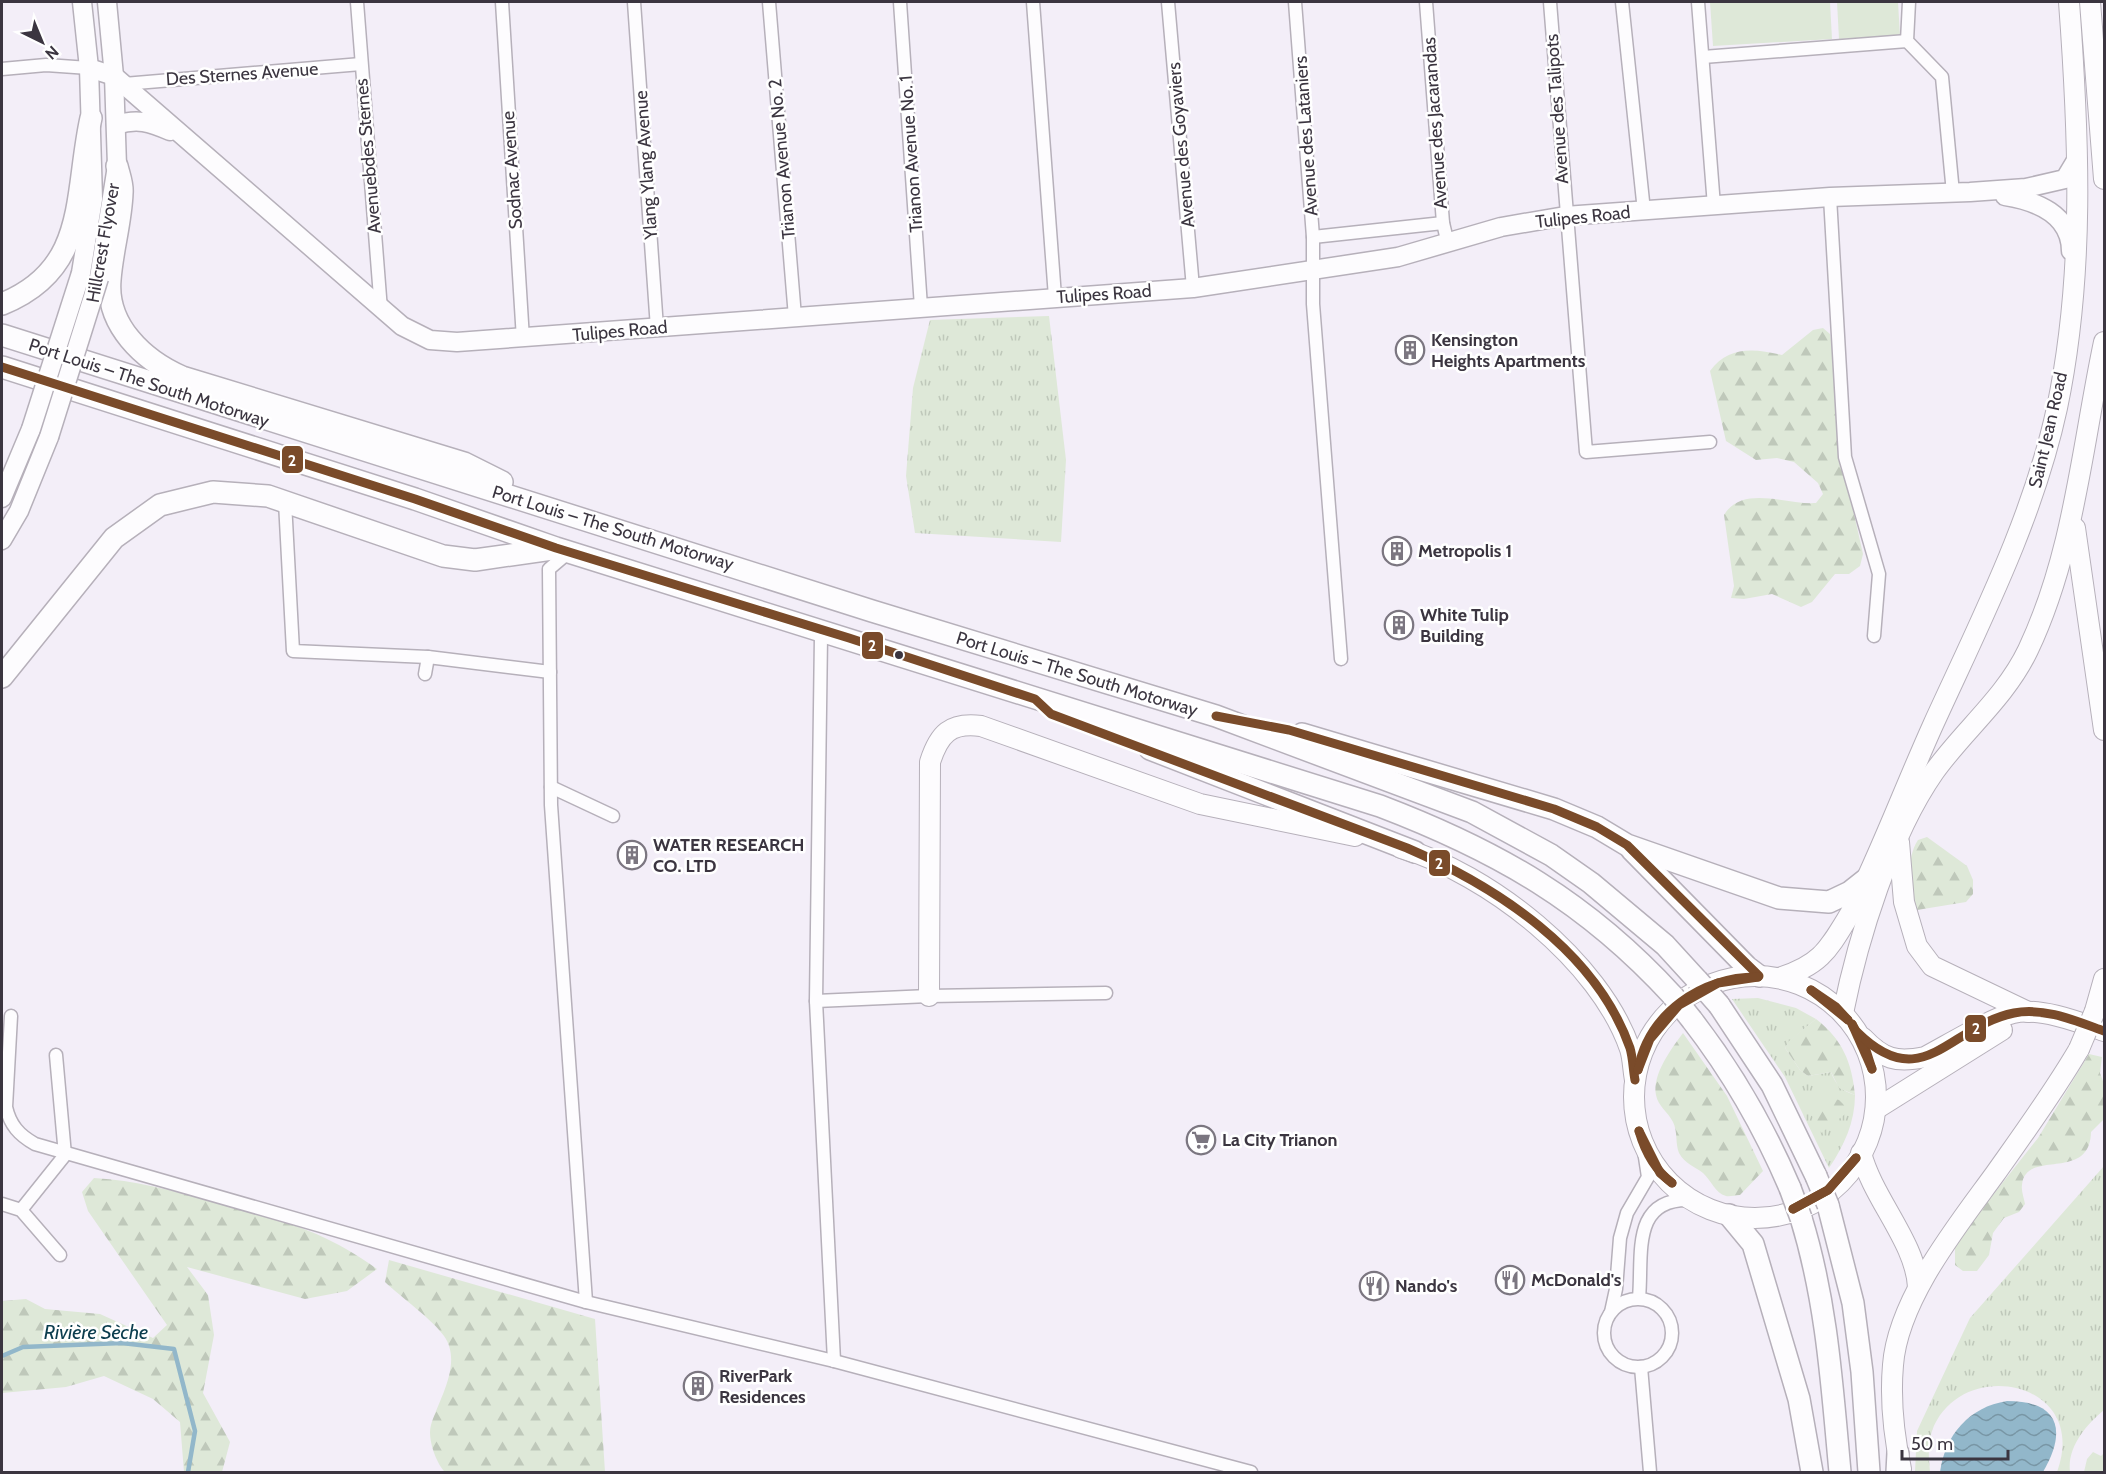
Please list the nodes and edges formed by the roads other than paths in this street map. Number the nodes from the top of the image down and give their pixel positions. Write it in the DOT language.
graph roads {
  1 [pos="82,2"];
  2 [pos="107,2"];
  3 [pos="357,2"];
  4 [pos="502,2"];
  5 [pos="634,2"];
  6 [pos="769,2"];
  7 [pos="900,2"];
  8 [pos="1033,2"];
  9 [pos="1168,2"];
  10 [pos="1295,2"];
  11 [pos="1426,2"];
  12 [pos="1550,2"];
  13 [pos="1622,2"];
  14 [pos="1698,2"];
  15 [pos="1909,2"];
  16 [pos="2069,2"];
  17 [pos="2091,2"];
  18 [pos="1907,41"];
  19 [pos="1703,57"];
  20 [pos="2099,60"];
  21 [pos="361,64"];
  22 [pos="89,68"];
  23 [pos="2,69"];
  24 [pos="119,80"];
  25 [pos="91,118"];
  26 [pos="116,125"];
  27 [pos="185,138"];
  28 [pos="2077,159"];
  29 [pos="117,166"];
  30 [pos="2104,179"];
  31 [pos="1962,193"];
  32 [pos="1830,196"];
  33 [pos="1714,206"];
  34 [pos="1644,211"];
  35 [pos="1565,216"];
  36 [pos="1443,223"];
  37 [pos="1313,237"];
  38 [pos="1448,244"];
  39 [pos="1314,270"];
  40 [pos="104,280"];
  41 [pos="1193,288"];
  42 [pos="2073,288"];
  43 [pos="1055,297"];
  44 [pos="2,304"];
  45 [pos="921,307"];
  46 [pos="381,310"];
  47 [pos="795,317"];
  48 [pos="657,328"];
  49 [pos="2,335"];
  50 [pos="523,339"];
  51 [pos="2104,342"];
  52 [pos="2,367"];
  53 [pos="1710,442"];
  54 [pos="2,498"];
  55 [pos="285,502"];
  56 [pos="2073,511"];
  57 [pos="565,512"];
  58 [pos="2,540"];
  59 [pos="562,550"];
  60 [pos="821,636"];
  61 [pos="1874,636"];
  62 [pos="428,657"];
  63 [pos="1341,659"];
  64 [pos="550,672"];
  65 [pos="425,674"];
  66 [pos="2,677"];
  67 [pos="1035,699"];
  68 [pos="1216,716"];
  69 [pos="2104,730"];
  70 [pos="551,787"];
  71 [pos="613,816"];
  72 [pos="1893,832"];
  73 [pos="1627,845"];
  74 [pos="1415,852"];
  75 [pos="1869,876"];
  76 [pos="1769,977"];
  77 [pos="2104,979"];
  78 [pos="1106,993"];
  79 [pos="929,996"];
  80 [pos="816,1001"];
  81 [pos="1843,1013"];
  82 [pos="2033,1013"];
  83 [pos="11,1016"];
  84 [pos="2104,1031"];
  85 [pos="1857,1032"];
  86 [pos="56,1055"];
  87 [pos="1635,1080"];
  88 [pos="1876,1109"];
  89 [pos="1643,1144"];
  90 [pos="1861,1153"];
  91 [pos="65,1155"];
  92 [pos="1691,1200"];
  93 [pos="2,1204"];
  94 [pos="21,1210"];
  95 [pos="1729,1215"];
  96 [pos="60,1255"];
  97 [pos="1918,1287"];
  98 [pos="1639,1299"];
  99 [pos="586,1302"];
  100 [pos="1611,1312"];
  101 [pos="834,1361"];
  102 [pos="1641,1367"];
  103 [pos="1899,1466"];
  104 [pos="1251,1473"];
  105 [pos="1650,1473"];
  106 [pos="1812,1473"];
  107 [pos="1840,1473"];
  108 [pos="1869,1473"];
  1 -- 22 [label="main road, Hillcrest Flyover"];
  2 -- 24 [label="main road, Hillcrest Flyover"];
  3 -- 21 [label="street, Avenuebdes Sternes"];
  4 -- 50 [label="street, Sodnac Avenue"];
  5 -- 48 [label="street, Ylang Ylang Avenue"];
  6 -- 47 [label="street, Trianon Avenue No. 2"];
  7 -- 45 [label="street, Trianon Avenue No. 1"];
  8 -- 43 [label="street"];
  9 -- 41 [label="street, Avenue des Goyaviers"];
  10 -- 37 [label="street, Avenue des Lataniers"];
  11 -- 36 [label="street, Avenue des Jacarandas"];
  12 -- 35 [label="street, Avenue des Talipots"];
  13 -- 34 [label="street"];
  14 -- 19 [label="street"];
  15 -- 18 [label="street"];
  16 -- 28 [label="main road, Saint Jean Road"];
  17 -- 20 [label="main road"];
  18 -- 19 [label="street"];
  18 -- 31 [label="street"];
  19 -- 33 [label="street"];
  20 -- 30 [label="main road"];
  21 -- 24 [label="street, Des Sternes Avenue"];
  21 -- 46 [label="street, Avenuebdes Sternes"];
  22 -- 23 [label="street"];
  22 -- 24 [label="main road"];
  22 -- 25 [label="main road, Hillcrest Flyover"];
  24 -- 26 [label="main road, Hillcrest Flyover"];
  24 -- 27 [label="main road, Tulipes Road"];
  25 -- 44 [label="highway"];
  25 -- 54 [label="main road, Hillcrest Flyover, bridge"];
  26 -- 27 [label="main road"];
  26 -- 29 [label="main road, Hillcrest Flyover"];
  27 -- 46 [label="main road, Tulipes Road"];
  28 -- 31 [label="main road, Tulipes Road"];
  28 -- 42 [label="main road, Saint Jean Road"];
  29 -- 40 [label="highway"];
  31 -- 32 [label="main road, Tulipes Road"];
  31 -- 42 [label="main road"];
  32 -- 33 [label="main road, Tulipes Road"];
  32 -- 61 [label="street"];
  33 -- 34 [label="main road, Tulipes Road"];
  34 -- 35 [label="main road, Tulipes Road"];
  35 -- 38 [label="main road, Tulipes Road"];
  35 -- 53 [label="street, Avenue des Talipots"];
  36 -- 37 [label="street"];
  36 -- 38 [label="street, Avenue des Jacarandas"];
  37 -- 39 [label="street, Avenue des Lataniers"];
  38 -- 39 [label="main road, Tulipes Road"];
  39 -- 41 [label="main road, Tulipes Road"];
  39 -- 63 [label="street, Avenue des Lataniers"];
  40 -- 57 [label="highway"];
  40 -- 58 [label="main road, Hillcrest Flyover, bridge"];
  41 -- 43 [label="main road, Tulipes Road"];
  42 -- 72 [label="main road, Saint Jean Road"];
  43 -- 45 [label="main road, Tulipes Road"];
  45 -- 47 [label="main road, Tulipes Road"];
  46 -- 50 [label="main road, Tulipes Road"];
  47 -- 48 [label="main road, Tulipes Road"];
  48 -- 50 [label="main road, Tulipes Road"];
  49 -- 57 [label="highway, Port Louis – The South Motorway"];
  51 -- 56 [label="main road, Saint Jean Road"];
  52 -- 59 [label="highway, Port Louis – The South Motorway"];
  55 -- 59 [label="highway"];
  55 -- 62 [label="street"];
  55 -- 66 [label="highway"];
  56 -- 69 [label="main road"];
  56 -- 72 [label="main road, Saint Jean Road"];
  57 -- 68 [label="highway, Port Louis – The South Motorway"];
  59 -- 64 [label="street"];
  59 -- 67 [label="highway, Port Louis – The South Motorway"];
  60 -- 80 [label="street"];
  62 -- 64 [label="street"];
  62 -- 65 [label="street"];
  64 -- 70 [label="street"];
  67 -- 74 [label="highway"];
  67 -- 107 [label="highway, Port Louis – The South Motorway, bridge"];
  68 -- 73 [label="highway"];
  68 -- 108 [label="highway, Port Louis – The South Motorway, bridge"];
  70 -- 71 [label="street"];
  70 -- 99 [label="street"];
  72 -- 75 [label="main road"];
  72 -- 81 [label="main road"];
  72 -- 82 [label="main road"];
  73 -- 75 [label="highway"];
  73 -- 76 [label="highway"];
  74 -- 79 [label="main road"];
  74 -- 87 [label="main road"];
  75 -- 76 [label="main road"];
  76 -- 81 [label="main road"];
  76 -- 87 [label="main road"];
  77 -- 97 [label="main road, bridge"];
  78 -- 79 [label="street"];
  79 -- 80 [label="street"];
  80 -- 101 [label="street"];
  81 -- 85 [label="main road"];
  82 -- 84 [label="main road"];
  82 -- 85 [label="main road"];
  82 -- 88 [label="main road"];
  83 -- 91 [label="street"];
  85 -- 88 [label="main road"];
  86 -- 91 [label="street"];
  87 -- 89 [label="main road"];
  88 -- 90 [label="main road"];
  89 -- 92 [label="main road"];
  89 -- 100 [label="street"];
  90 -- 95 [label="main road"];
  90 -- 97 [label="main road"];
  91 -- 94 [label="street"];
  91 -- 99 [label="street"];
  92 -- 95 [label="main road"];
  92 -- 98 [label="street"];
  93 -- 94 [label="street"];
  94 -- 96 [label="street"];
  95 -- 106 [label="highway"];
  97 -- 103 [label="main road"];
  98 -- 100 [label="street"];
  98 -- 102 [label="street"];
  99 -- 101 [label="street"];
  100 -- 102 [label="street"];
  101 -- 104 [label="street"];
  102 -- 105 [label="street"];
}
